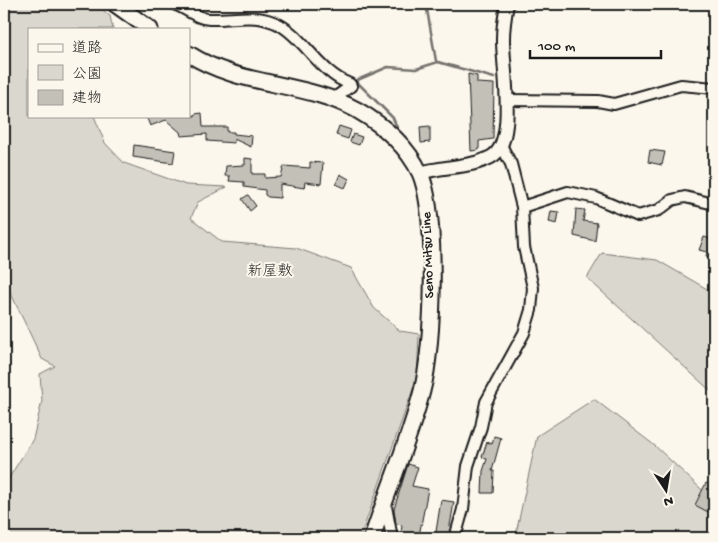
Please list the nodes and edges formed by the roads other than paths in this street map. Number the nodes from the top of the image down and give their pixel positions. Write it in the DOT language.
graph roads {
  1 [pos="115,4"];
  2 [pos="174,4"];
  3 [pos="507,4"];
  4 [pos="149,28"];
  5 [pos="190,55"];
  6 [pos="714,88"];
  7 [pos="333,99"];
  8 [pos="506,100"];
  9 [pos="502,145"];
  10 [pos="420,173"];
  11 [pos="714,204"];
  12 [pos="522,207"];
  13 [pos="385,498"];
  14 [pos="372,538"];
  15 [pos="392,538"];
  16 [pos="455,538"];
  1 -- 4 [label="main road"];
  2 -- 7 [label="street"];
  3 -- 8 [label="street"];
  5 -- 7 [label="main road, Seno Mitsu Line"];
  6 -- 8 [label="street"];
  7 -- 10 [label="main road, Seno Mitsu Line"];
  8 -- 9 [label="street"];
  9 -- 10 [label="street"];
  9 -- 12 [label="street"];
  10 -- 13 [label="main road, Seno Mitsu Line"];
  11 -- 12 [label="street"];
  12 -- 16 [label="street"];
  13 -- 14 [label="main road, Seno Mitsu Line"];
  13 -- 15 [label="street"];
}
